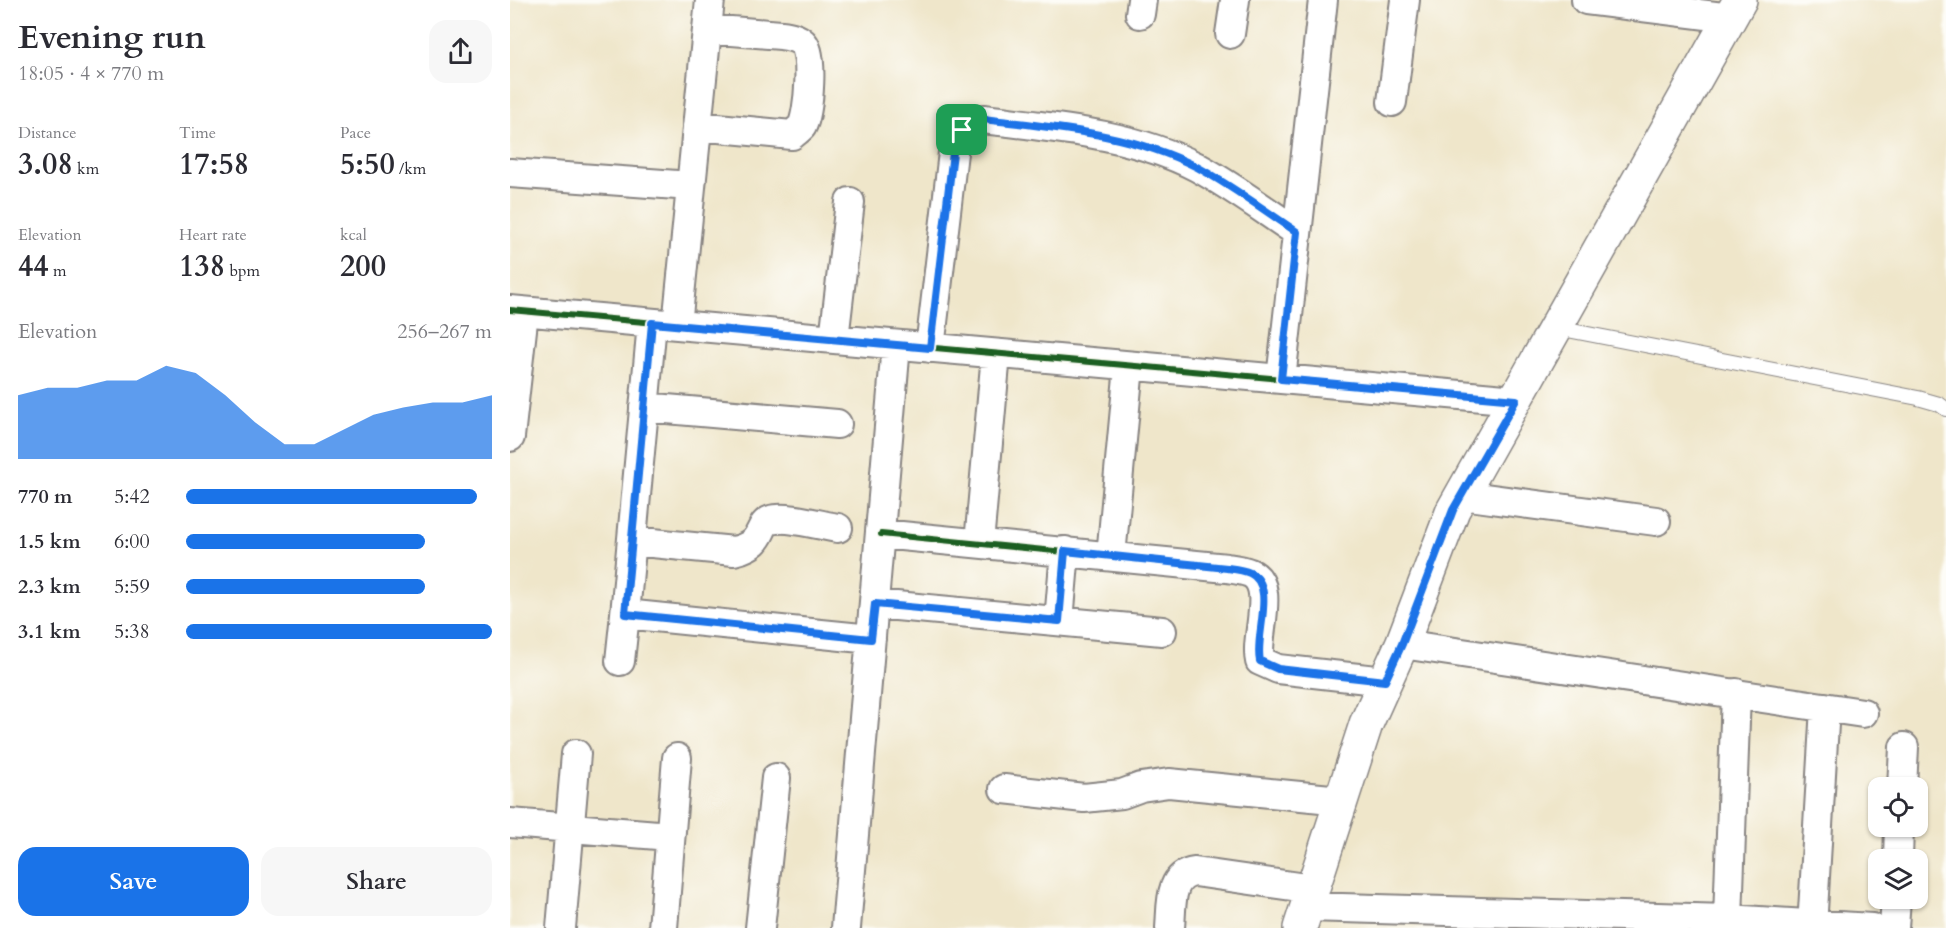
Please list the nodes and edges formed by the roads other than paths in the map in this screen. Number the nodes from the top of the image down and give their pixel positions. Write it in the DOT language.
graph roads {
  1 [pos="710,0"];
  2 [pos="1234,0"];
  3 [pos="1323,0"];
  4 [pos="1405,0"];
  5 [pos="1586,0"];
  6 [pos="1736,9"];
  7 [pos="707,29"];
  8 [pos="1230,34"];
  9 [pos="1392,102"];
  10 [pos="697,126"];
  11 [pos="510,173"];
  12 [pos="691,186"];
  13 [pos="850,202"];
  14 [pos="1297,232"];
  15 [pos="517,311"];
  16 [pos="665,324"];
  17 [pos="1557,328"];
  18 [pos="834,339"];
  19 [pos="896,345"];
  20 [pos="930,348"];
  21 [pos="996,354"];
  22 [pos="1129,366"];
  23 [pos="1281,379"];
  24 [pos="1516,400"];
  25 [pos="644,407"];
  26 [pos="1946,409"];
  27 [pos="837,424"];
  28 [pos="510,437"];
  29 [pos="1462,495"];
  30 [pos="1656,521"];
  31 [pos="838,528"];
  32 [pos="881,534"];
  33 [pos="632,541"];
  34 [pos="979,543"];
  35 [pos="1065,551"];
  36 [pos="1111,556"];
  37 [pos="875,604"];
  38 [pos="625,614"];
  39 [pos="1059,621"];
  40 [pos="1162,631"];
  41 [pos="871,639"];
  42 [pos="1402,644"];
  43 [pos="620,661"];
  44 [pos="1385,681"];
  45 [pos="1736,693"];
  46 [pos="1825,707"];
  47 [pos="1863,713"];
  48 [pos="1904,747"];
  49 [pos="576,754"];
  50 [pos="677,758"];
  51 [pos="776,777"];
  52 [pos="1903,777"];
  53 [pos="1005,789"];
  54 [pos="1341,800"];
  55 [pos="510,823"];
  56 [pos="570,828"];
  57 [pos="670,836"];
  58 [pos="1306,908"];
  59 [pos="1895,909"];
  60 [pos="1534,921"];
  61 [pos="1627,921"];
  62 [pos="1728,923"];
  63 [pos="1812,926"];
  64 [pos="561,928"];
  65 [pos="663,928"];
  66 [pos="760,928"];
  67 [pos="846,928"];
  68 [pos="1170,928"];
  69 [pos="1872,928"];
  70 [pos="1894,928"];
  1 -- 7 [label="street"];
  2 -- 8 [label="street"];
  3 -- 14 [label="street"];
  4 -- 9 [label="street"];
  5 -- 6 [label="street"];
  6 -- 17 [label="main road"];
  7 -- 10 [label="street"];
  7 -- 10 [label="street"];
  10 -- 12 [label="street"];
  11 -- 12 [label="street"];
  12 -- 16 [label="street"];
  13 -- 18 [label="street"];
  14 -- 20 [label="street"];
  14 -- 23 [label="street"];
  15 -- 16 [label="street"];
  15 -- 28 [label="street"];
  16 -- 18 [label="street"];
  16 -- 25 [label="street"];
  17 -- 24 [label="main road"];
  17 -- 26 [label="lane"];
  18 -- 19 [label="street"];
  19 -- 20 [label="street"];
  19 -- 32 [label="street"];
  20 -- 21 [label="street"];
  21 -- 22 [label="street"];
  21 -- 34 [label="street"];
  22 -- 23 [label="street"];
  22 -- 36 [label="street"];
  23 -- 24 [label="street"];
  24 -- 29 [label="main road"];
  25 -- 27 [label="street"];
  25 -- 33 [label="street"];
  29 -- 30 [label="street"];
  29 -- 42 [label="main road"];
  31 -- 33 [label="street"];
  32 -- 34 [label="street"];
  32 -- 37 [label="street"];
  33 -- 38 [label="street"];
  34 -- 35 [label="street"];
  35 -- 36 [label="street"];
  35 -- 39 [label="street"];
  36 -- 44 [label="street"];
  37 -- 39 [label="street"];
  37 -- 41 [label="street"];
  38 -- 41 [label="street"];
  38 -- 43 [label="street"];
  39 -- 40 [label="street"];
  41 -- 67 [label="street"];
  42 -- 44 [label="main road"];
  42 -- 45 [label="street"];
  44 -- 54 [label="main road"];
  45 -- 46 [label="street"];
  45 -- 62 [label="street"];
  46 -- 47 [label="street"];
  46 -- 63 [label="street"];
  48 -- 52 [label="street"];
  49 -- 56 [label="street"];
  50 -- 57 [label="street"];
  51 -- 66 [label="street"];
  53 -- 54 [label="street"];
  54 -- 58 [label="main road"];
  55 -- 56 [label="street"];
  56 -- 57 [label="street"];
  56 -- 64 [label="street"];
  57 -- 65 [label="street"];
  58 -- 60 [label="street"];
  58 -- 68 [label="street"];
  59 -- 70 [label="street"];
  60 -- 61 [label="street"];
  61 -- 62 [label="street"];
  62 -- 63 [label="street"];
  63 -- 69 [label="street"];
}
